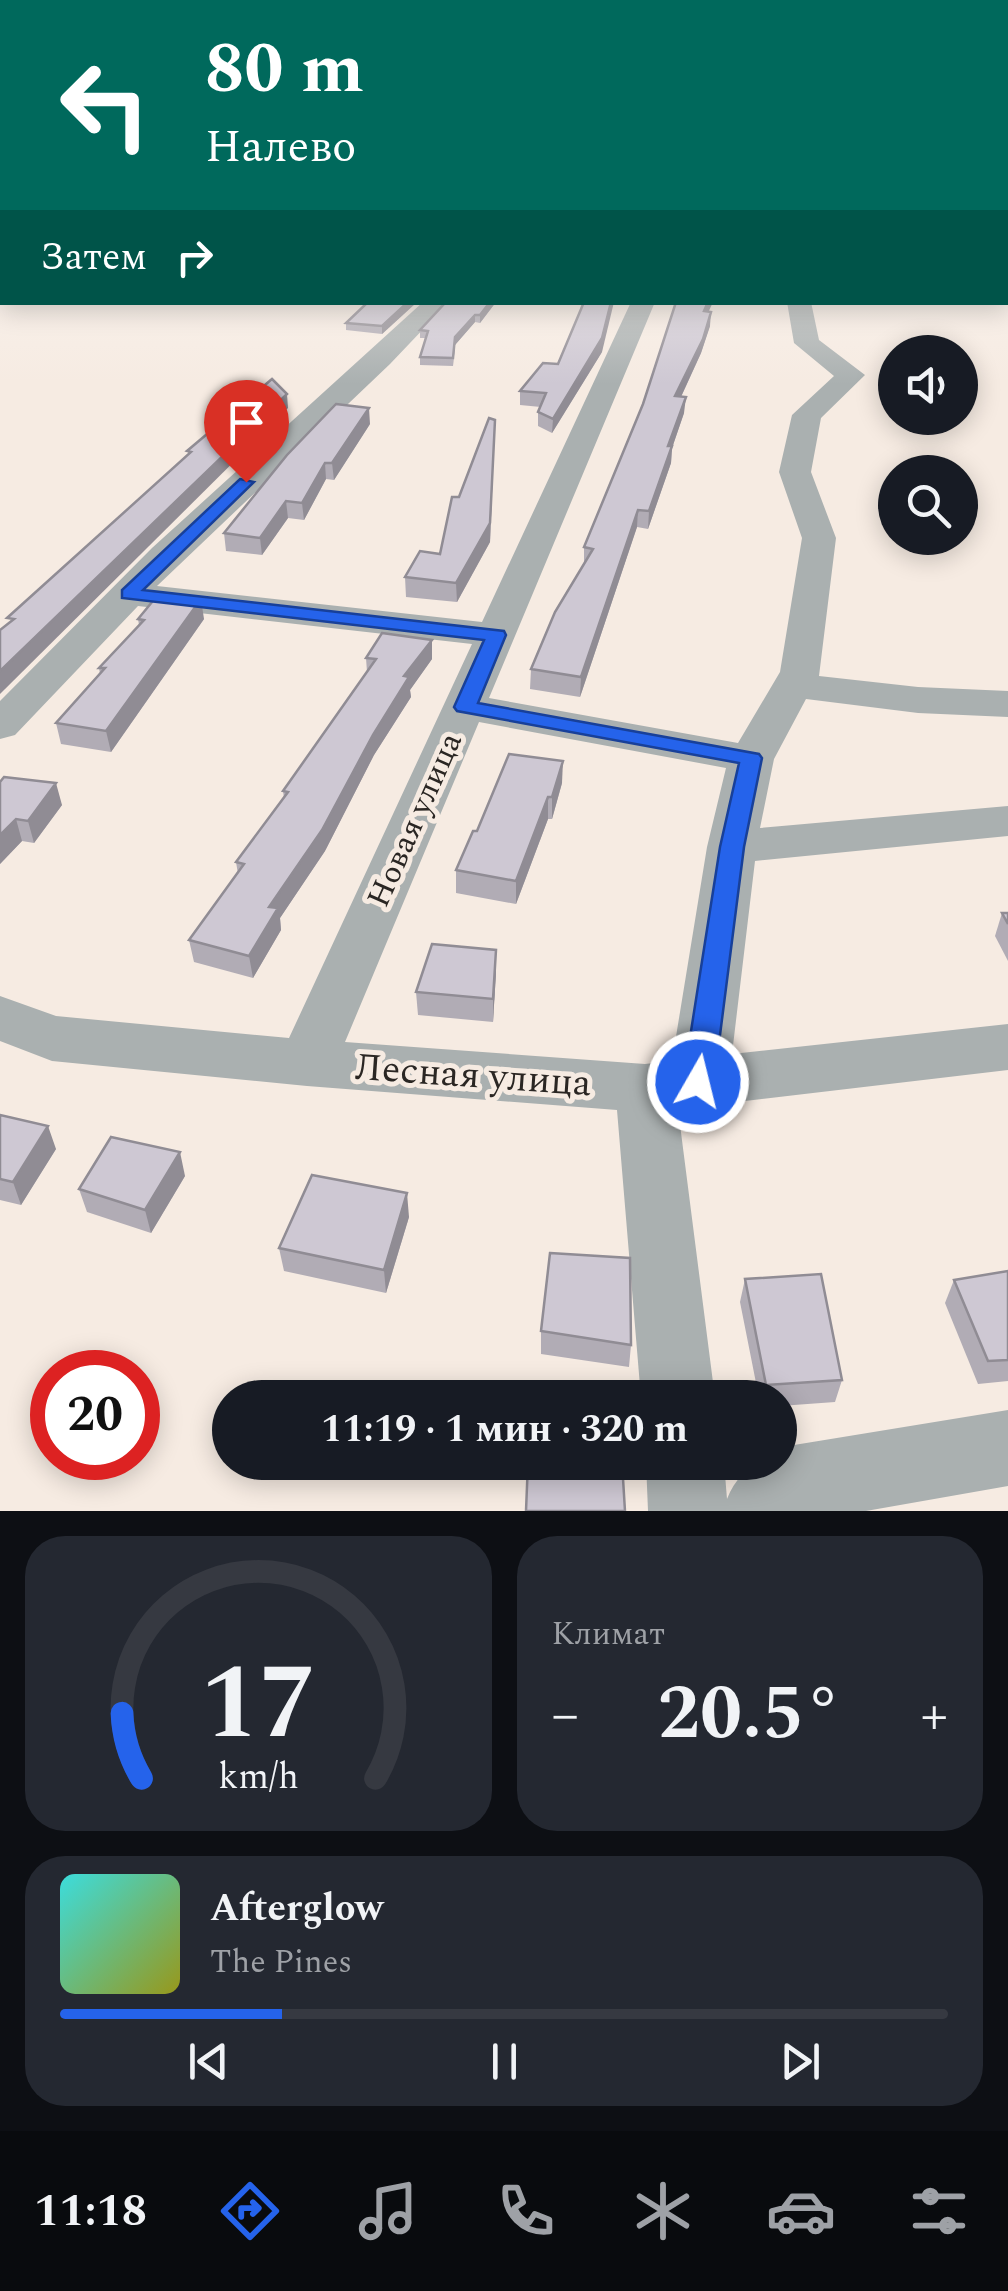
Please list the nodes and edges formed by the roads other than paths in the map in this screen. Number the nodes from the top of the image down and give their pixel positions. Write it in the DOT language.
graph roads {
  1 [pos="434,305"];
  2 [pos="643,305"];
  3 [pos="801,305"];
  4 [pos="128,594"];
  5 [pos="496,635"];
  6 [pos="791,685"];
  7 [pos="1008,704"];
  8 [pos="465,707"];
  9 [pos="0,726"];
  10 [pos="751,758"];
  11 [pos="1008,821"];
  12 [pos="732,847"];
  13 [pos="0,1018"];
  14 [pos="1008,1047"];
  15 [pos="308,1063"];
  16 [pos="672,1085"];
  17 [pos="678,1380"];
  18 [pos="1008,1448"];
  19 [pos="685,1480"];
  20 [pos="688,1511"];
  21 [pos="762,1511"];
  1 -- 4 [label="street"];
  2 -- 5 [label="street, Новая улица"];
  3 -- 6 [label="street"];
  4 -- 5 [label="street"];
  4 -- 9 [label="street"];
  5 -- 8 [label="street, Новая улица"];
  6 -- 7 [label="street"];
  6 -- 10 [label="street"];
  8 -- 10 [label="street"];
  8 -- 15 [label="street, Новая улица"];
  10 -- 12 [label="street"];
  11 -- 12 [label="street"];
  12 -- 16 [label="street"];
  13 -- 15 [label="street, Лесная улица"];
  14 -- 16 [label="street, Лесная улица"];
  15 -- 16 [label="street, Лесная улица"];
  16 -- 17 [label="street"];
  18 -- 21 [label="street"];
  19 -- 20 [label="street"];
}
